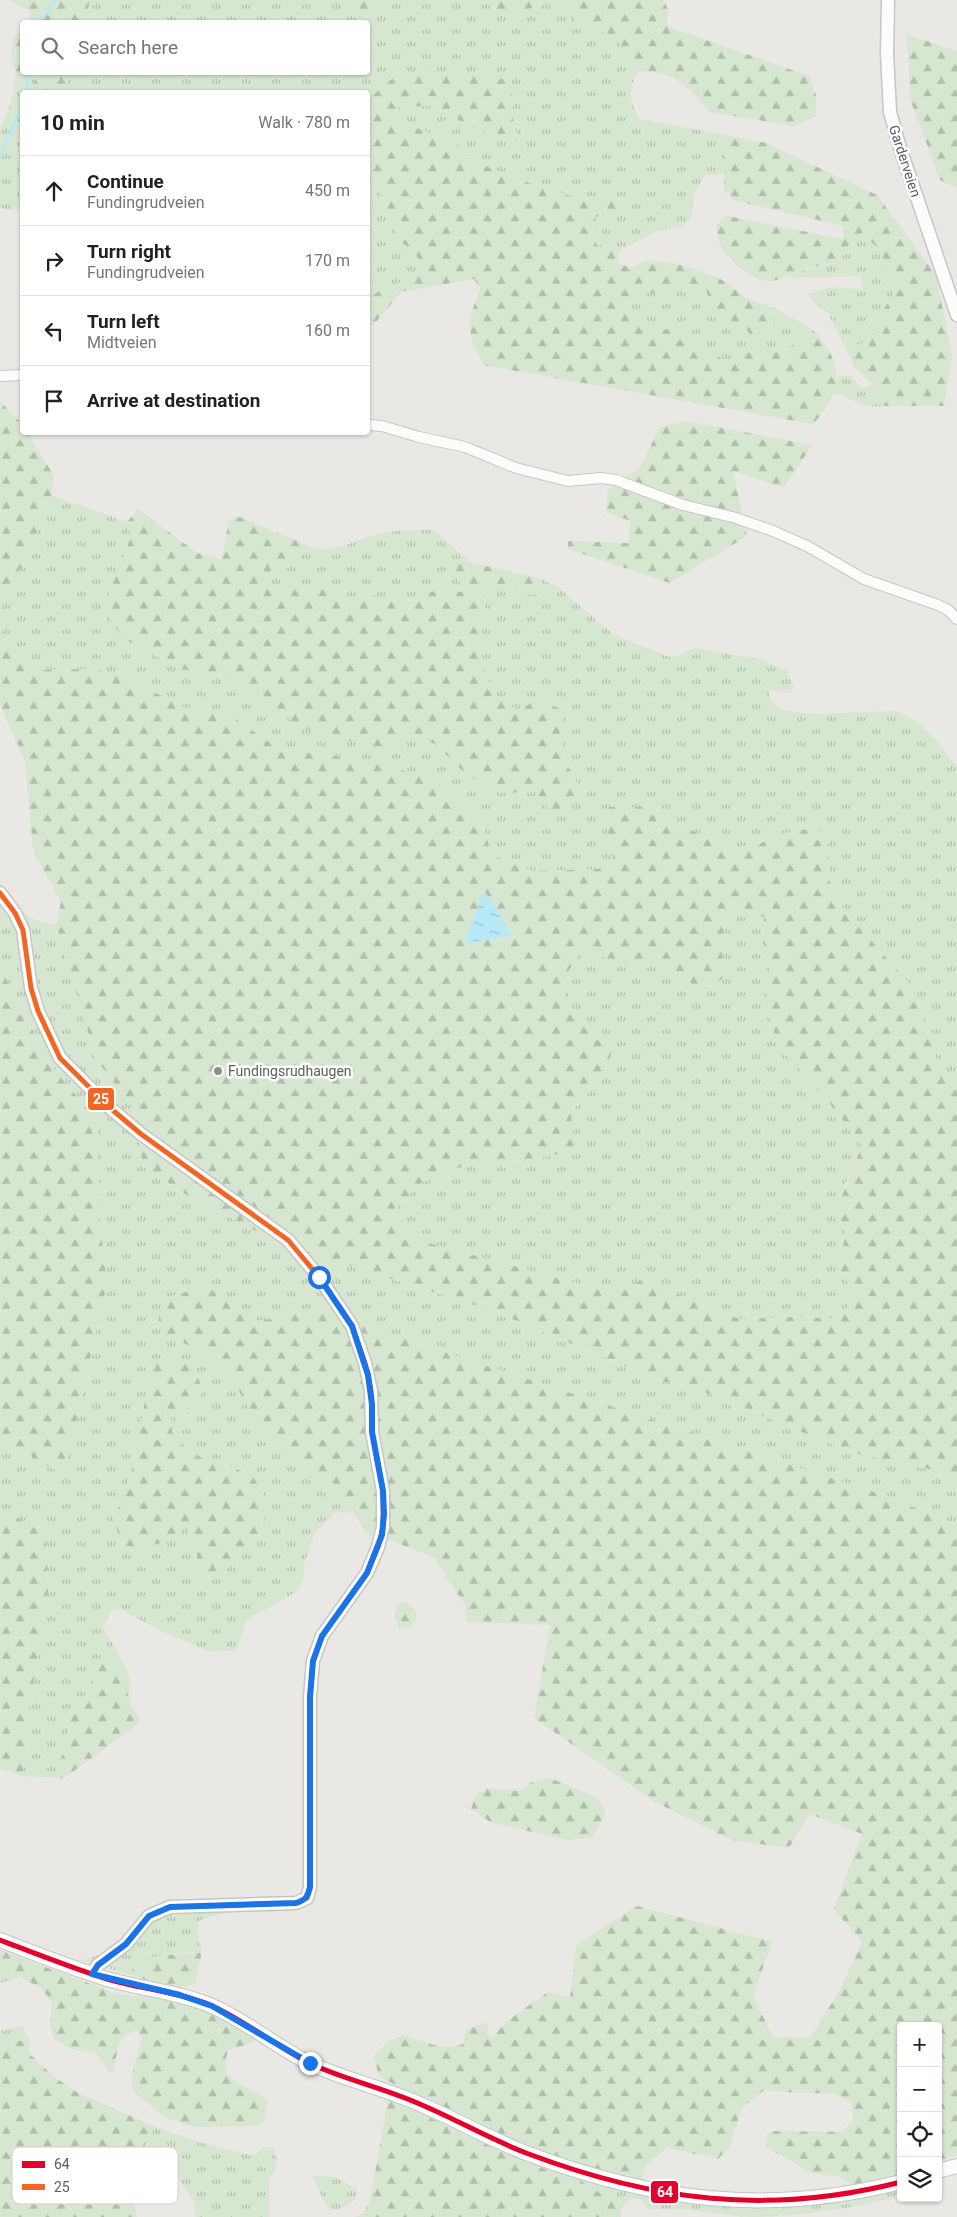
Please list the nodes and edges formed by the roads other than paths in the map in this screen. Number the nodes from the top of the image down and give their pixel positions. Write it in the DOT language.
graph roads {
  1 [pos="888,0"];
  2 [pos="957,315"];
  3 [pos="20,375"];
  4 [pos="0,376"];
  5 [pos="370,425"];
  6 [pos="957,619"];
  7 [pos="0,893"];
  8 [pos="0,1940"];
  9 [pos="92,1974"];
  10 [pos="957,2166"];
  11 [pos="942,2171"];
  12 [pos="897,2183"];
  1 -- 2 [label="street, Garderveien"];
  3 -- 4 [label="street"];
  5 -- 6 [label="street"];
  7 -- 9 [label="street"];
  8 -- 9 [label="main road"];
  9 -- 12 [label="main road"];
  10 -- 11 [label="main road"];
}
